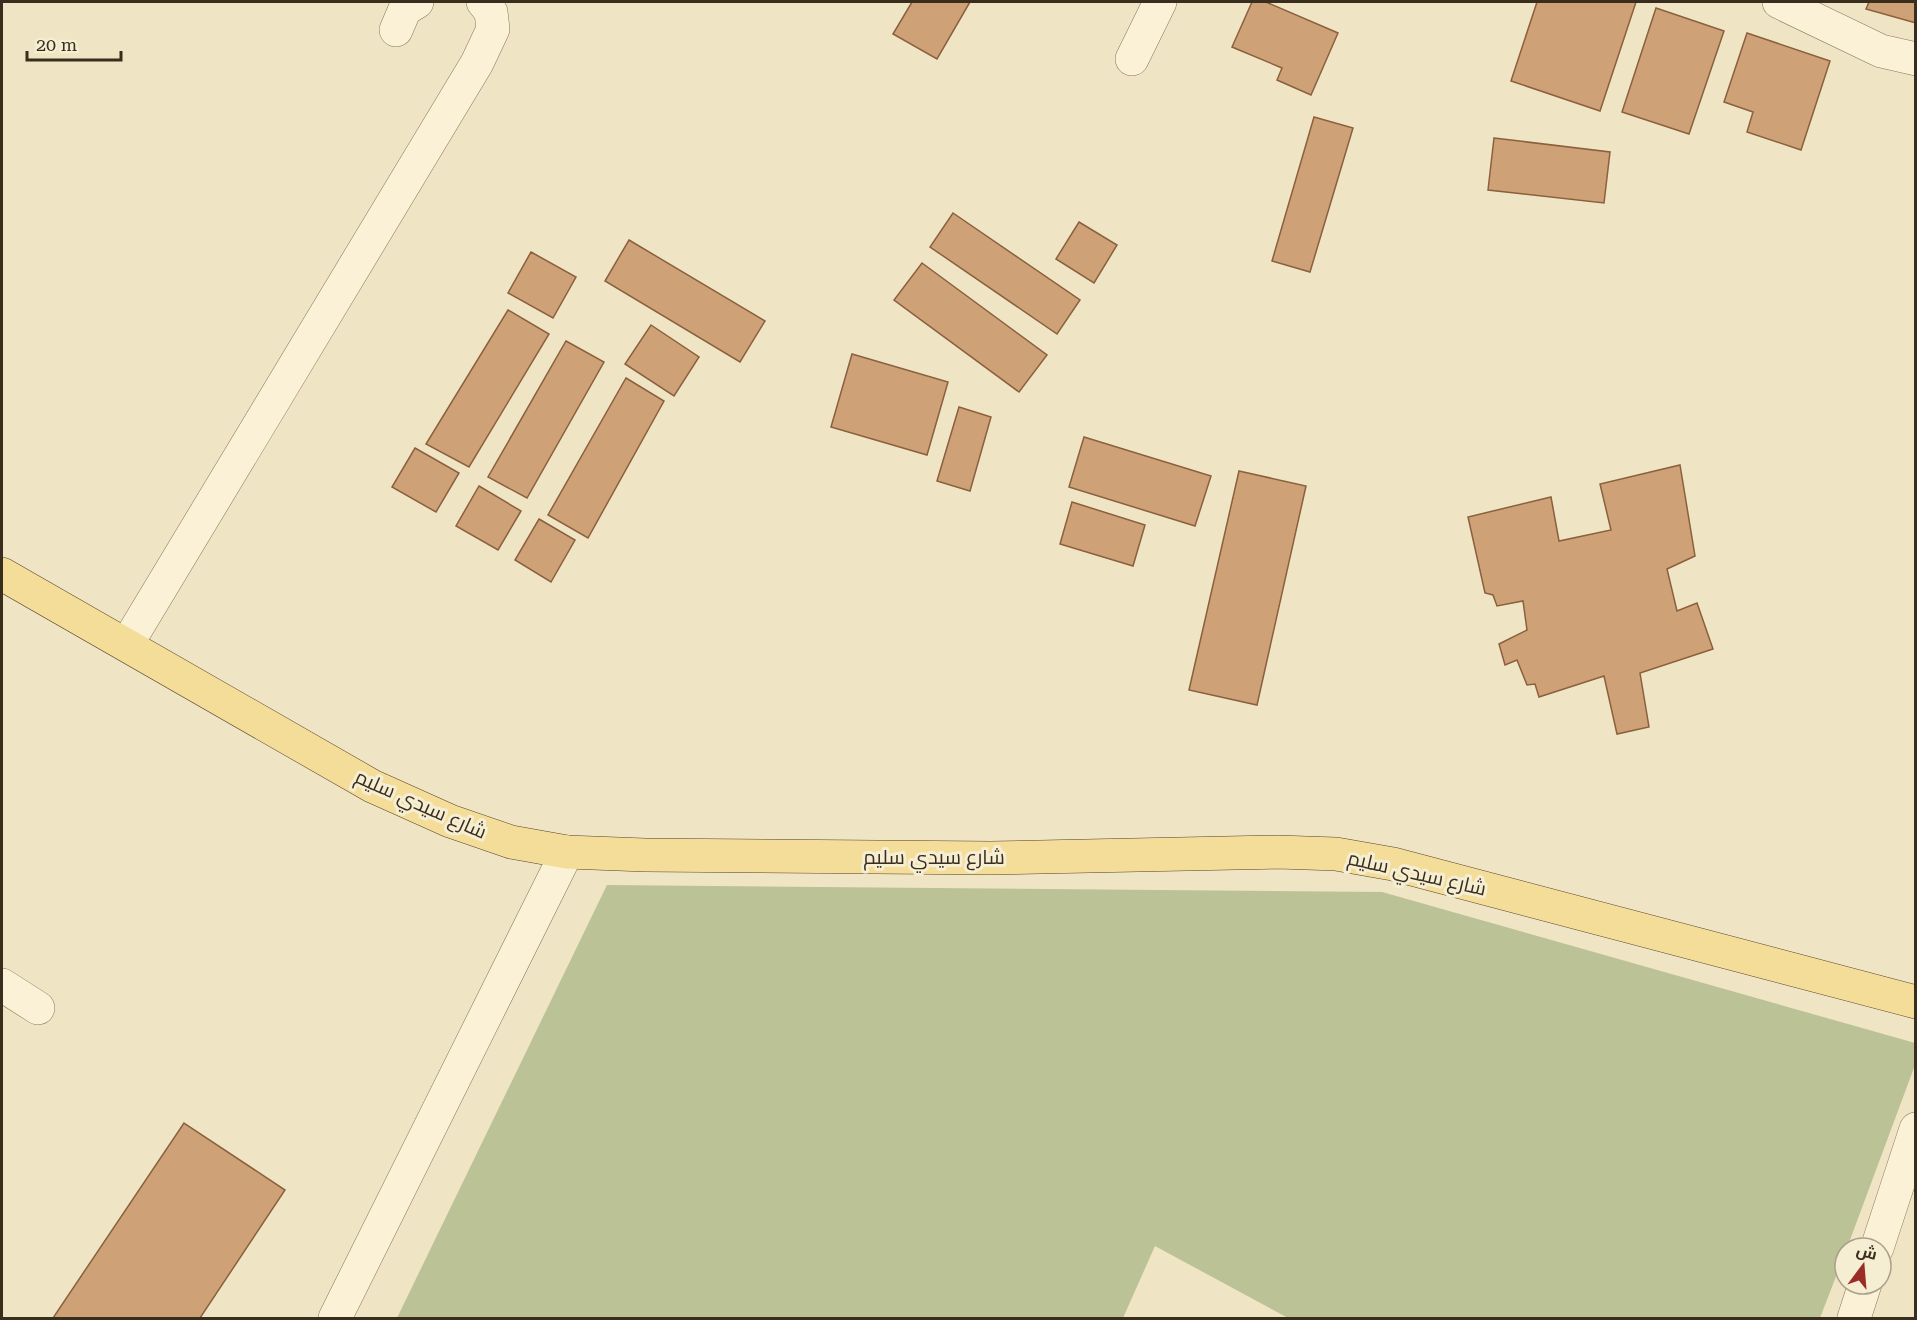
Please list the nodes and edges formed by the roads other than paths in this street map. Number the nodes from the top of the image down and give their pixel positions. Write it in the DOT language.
graph roads {
  1 [pos="417,2"];
  2 [pos="483,2"];
  3 [pos="1160,2"];
  4 [pos="1779,2"];
  5 [pos="396,30"];
  6 [pos="1132,59"];
  7 [pos="1916,59"];
  8 [pos="2,574"];
  9 [pos="127,644"];
  10 [pos="567,852"];
  11 [pos="2,985"];
  12 [pos="1916,1002"];
  13 [pos="38,1008"];
  14 [pos="1916,1130"];
  15 [pos="1881,1236"];
  16 [pos="1861,1296"];
  17 [pos="335,1318"];
  18 [pos="1854,1318"];
  1 -- 5 [label="street"];
  2 -- 9 [label="street"];
  3 -- 6 [label="street"];
  4 -- 7 [label="street"];
  8 -- 9 [label="main road, شارع سيدي سليم"];
  9 -- 10 [label="main road, شارع سيدي سليم"];
  10 -- 12 [label="main road, شارع سيدي سليم"];
  10 -- 17 [label="street"];
  11 -- 13 [label="street"];
  14 -- 15 [label="street"];
  16 -- 18 [label="street"];
}
